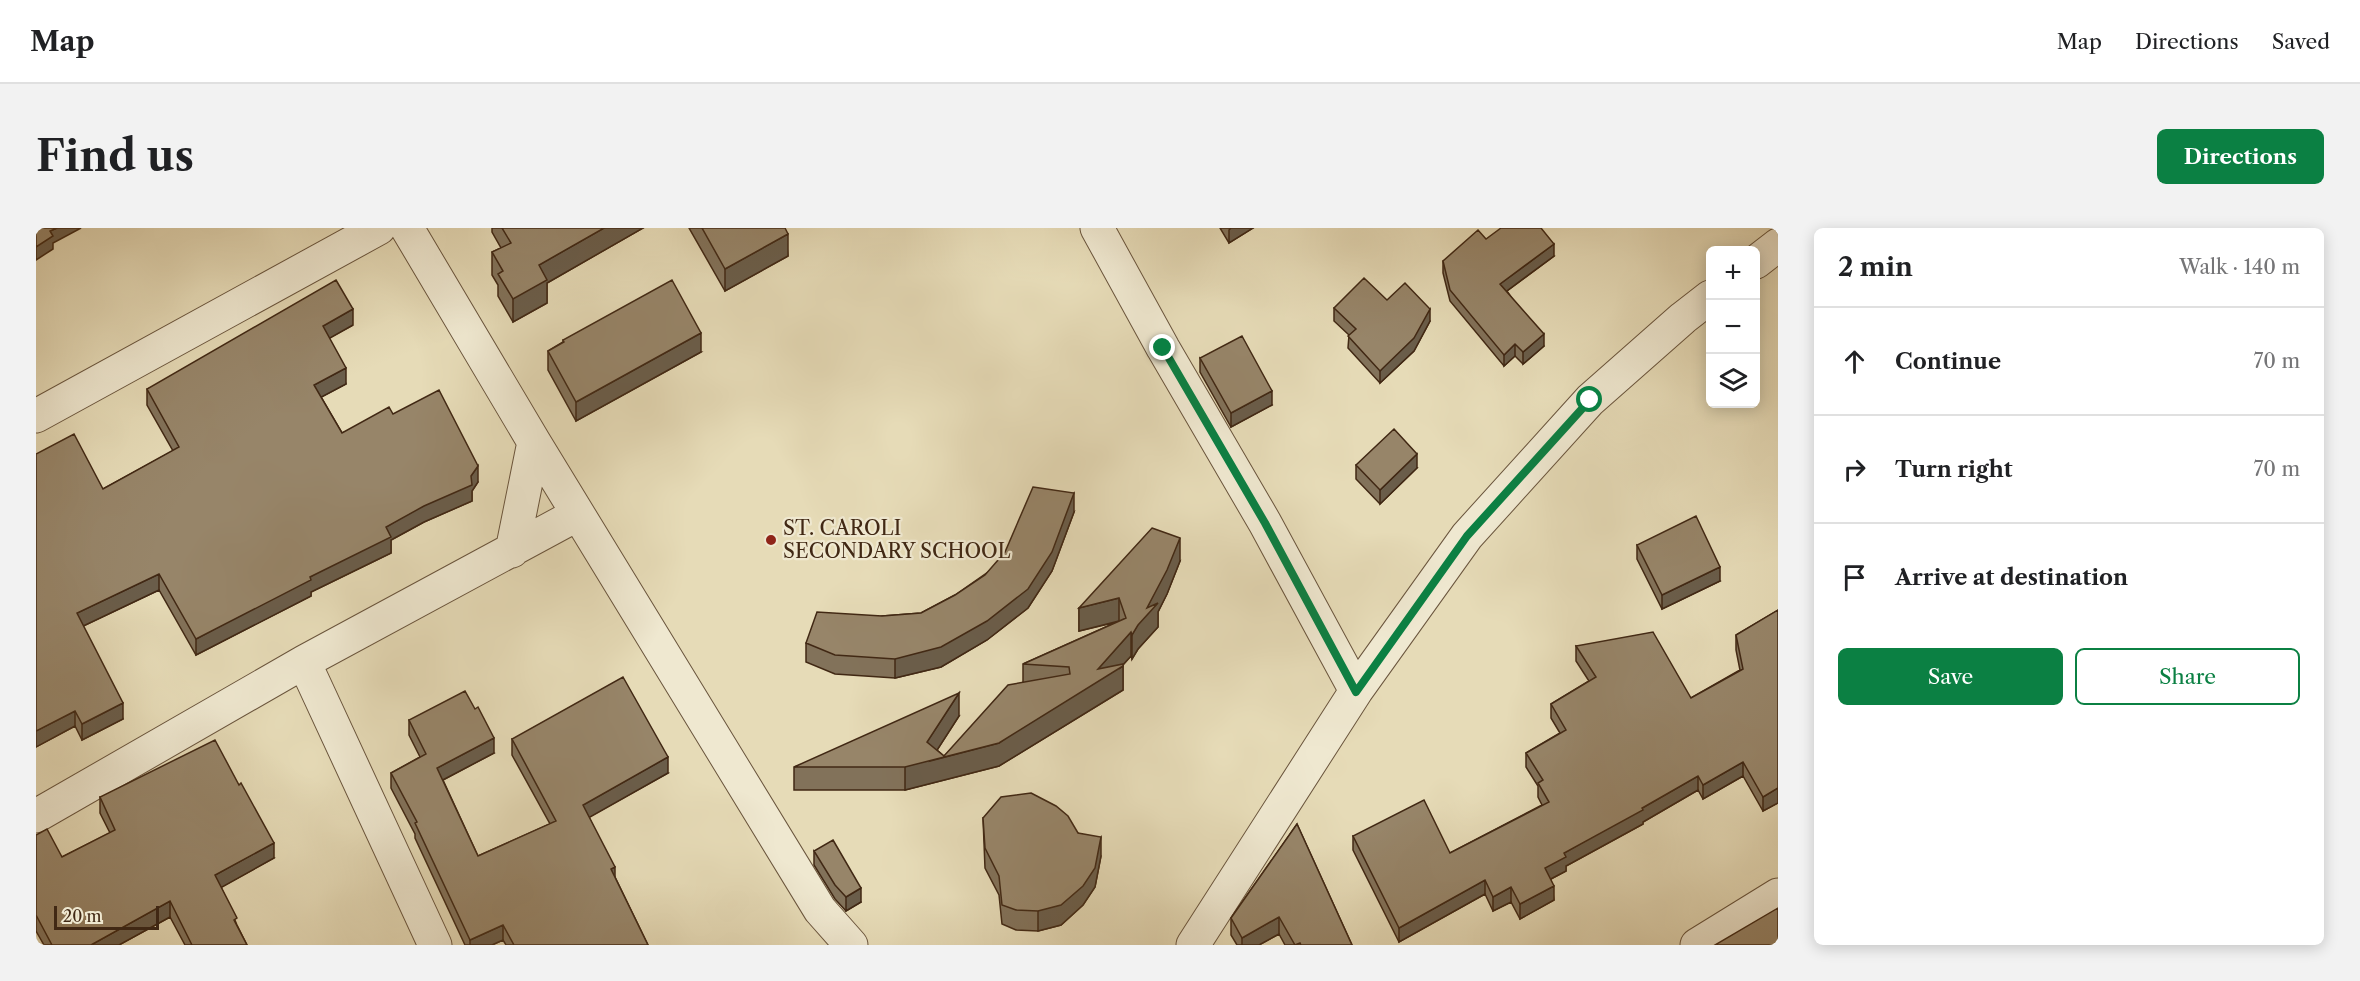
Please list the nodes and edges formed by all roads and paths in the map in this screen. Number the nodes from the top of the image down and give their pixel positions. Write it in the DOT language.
graph roads {
  1 [pos="401,228"];
  2 [pos="1097,228"];
  3 [pos="1778,245"];
  4 [pos="1760,258"];
  5 [pos="1706,300"];
  6 [pos="36,416"];
  7 [pos="534,442"];
  8 [pos="578,514"];
  9 [pos="512,551"];
  10 [pos="304,662"];
  11 [pos="1356,692"];
  12 [pos="36,816"];
  13 [pos="1778,895"];
  14 [pos="1199,942"];
  15 [pos="435,945"];
  16 [pos="851,945"];
  17 [pos="1697,945"];
  1 -- 6 [label="street"];
  1 -- 7 [label="street"];
  2 -- 11 [label="street"];
  3 -- 4 [label="street"];
  5 -- 11 [label="street"];
  7 -- 8 [label="street"];
  7 -- 9 [label="street"];
  8 -- 9 [label="street"];
  8 -- 16 [label="street"];
  9 -- 10 [label="street"];
  10 -- 12 [label="street"];
  10 -- 15 [label="street"];
  11 -- 14 [label="street"];
  13 -- 17 [label="street"];
}
